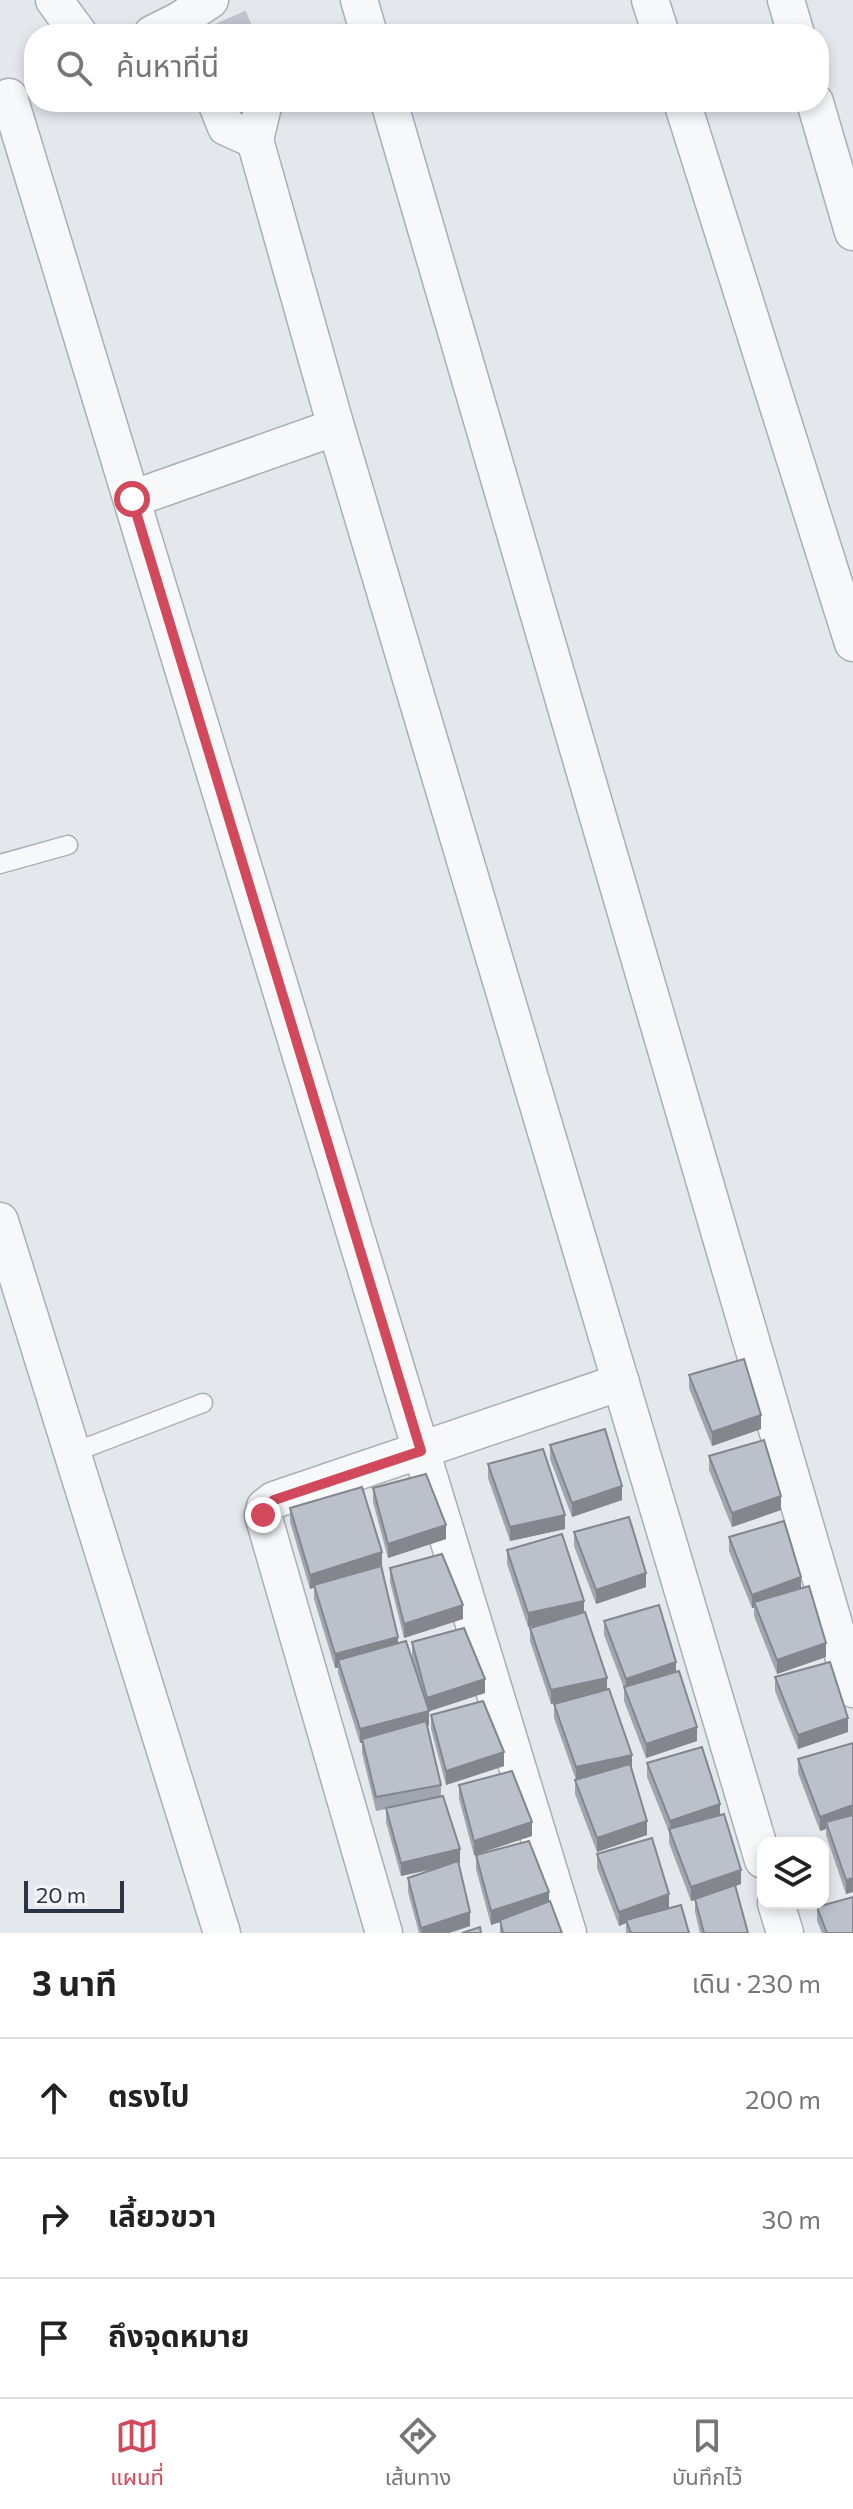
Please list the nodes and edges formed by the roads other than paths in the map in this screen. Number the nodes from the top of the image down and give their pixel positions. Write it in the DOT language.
graph roads {
  1 [pos="54,0"];
  2 [pos="359,0"];
  3 [pos="650,0"];
  4 [pos="786,0"];
  5 [pos="221,6"];
  6 [pos="72,24"];
  7 [pos="183,24"];
  8 [pos="366,24"];
  9 [pos="658,24"];
  10 [pos="793,24"];
  11 [pos="9,97"];
  12 [pos="220,112"];
  13 [pos="262,112"];
  14 [pos="392,112"];
  15 [pos="685,112"];
  16 [pos="818,112"];
  17 [pos="255,140"];
  18 [pos="853,232"];
  19 [pos="336,427"];
  20 [pos="132,499"];
  21 [pos="853,643"];
  22 [pos="68,845"];
  23 [pos="0,864"];
  24 [pos="0,1221"];
  25 [pos="621,1382"];
  26 [pos="203,1403"];
  27 [pos="421,1451"];
  28 [pos="72,1453"];
  29 [pos="853,1689"];
  30 [pos="757,1840"];
  31 [pos="778,1909"];
  32 [pos="222,1933"];
  33 [pos="384,1933"];
  34 [pos="568,1933"];
  35 [pos="785,1933"];
  1 -- 6 [label="street"];
  2 -- 8 [label="street"];
  3 -- 9 [label="street"];
  4 -- 10 [label="street"];
  5 -- 7 [label="street"];
  11 -- 20 [label="street"];
  12 -- 17 [label="street"];
  13 -- 17 [label="street"];
  14 -- 29 [label="street"];
  15 -- 21 [label="street"];
  16 -- 18 [label="street"];
  17 -- 19 [label="street"];
  19 -- 20 [label="street"];
  19 -- 25 [label="street"];
  20 -- 27 [label="street"];
  22 -- 23 [label="lane"];
  24 -- 28 [label="street"];
  25 -- 27 [label="street"];
  25 -- 30 [label="street"];
  26 -- 28 [label="lane"];
  27 -- 33 [label="street"];
  27 -- 34 [label="street"];
  28 -- 32 [label="street"];
  31 -- 35 [label="street"];
}
